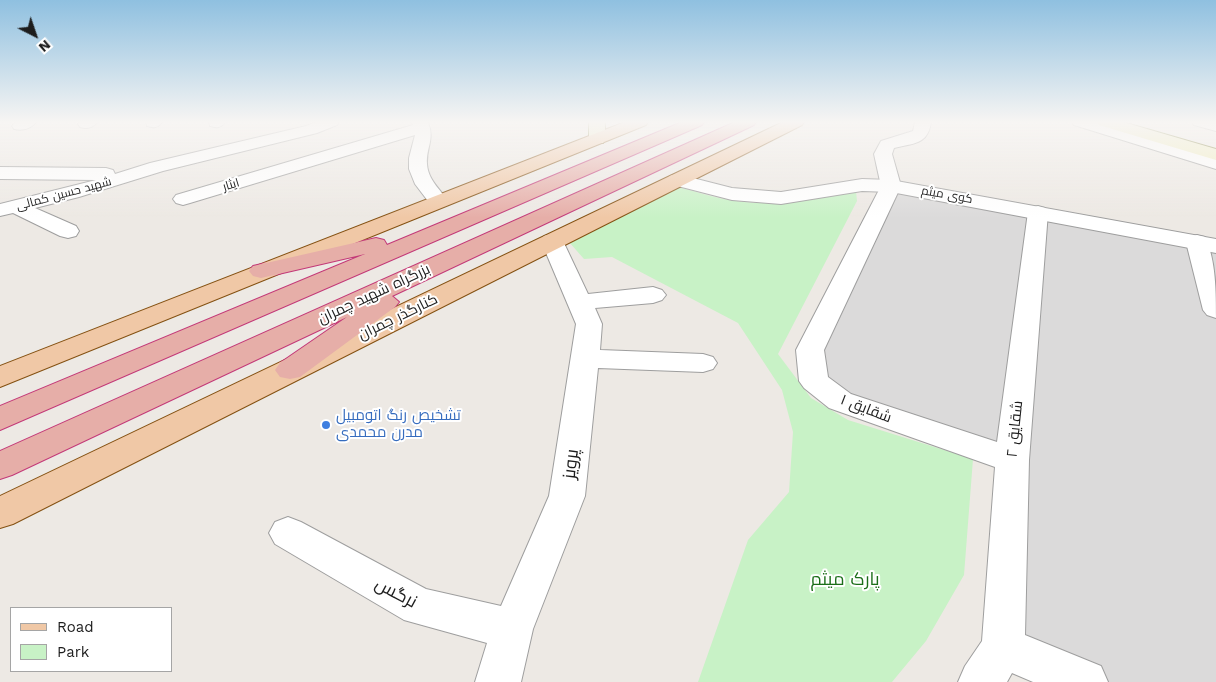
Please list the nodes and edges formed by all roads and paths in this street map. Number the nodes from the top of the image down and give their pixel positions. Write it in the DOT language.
graph roads {
  1 [pos="216,154"];
  2 [pos="329,154"];
  3 [pos="420,154"];
  4 [pos="544,154"];
  5 [pos="622,154"];
  6 [pos="679,154"];
  7 [pos="731,154"];
  8 [pos="883,154"];
  9 [pos="1183,154"];
  10 [pos="1216,164"];
  11 [pos="0,173"];
  12 [pos="132,175"];
  13 [pos="677,180"];
  14 [pos="891,186"];
  15 [pos="184,199"];
  16 [pos="438,201"];
  17 [pos="9,208"];
  18 [pos="1038,212"];
  19 [pos="444,230"];
  20 [pos="68,231"];
  21 [pos="552,241"];
  22 [pos="1206,244"];
  23 [pos="441,263"];
  24 [pos="261,271"];
  25 [pos="653,296"];
  26 [pos="579,302"];
  27 [pos="1216,310"];
  28 [pos="584,358"];
  29 [pos="703,363"];
  30 [pos="290,370"];
  31 [pos="0,377"];
  32 [pos="0,419"];
  33 [pos="1012,460"];
  34 [pos="0,466"];
  35 [pos="0,513"];
  36 [pos="288,533"];
  37 [pos="512,629"];
  38 [pos="992,664"];
  39 [pos="498,682"];
  40 [pos="1084,682"];
  1 -- 12 [label="street, شهید حسین کمالی"];
  2 -- 15 [label="street, ایثار"];
  3 -- 16 [label="street"];
  4 -- 16 [label="main road"];
  5 -- 19 [label="highway, بزرگراه شهید چمران"];
  6 -- 23 [label="highway, بزرگراه شهید چمران"];
  7 -- 13 [label="main road, کنارگذر چمران"];
  8 -- 14 [label="street"];
  9 -- 10 [label="street"];
  11 -- 12 [label="street"];
  12 -- 17 [label="street, شهید حسین کمالی"];
  13 -- 14 [label="street, کوی میثم"];
  13 -- 21 [label="main road, کنارگذر چمران"];
  14 -- 18 [label="street, کوی میثم"];
  14 -- 33 [label="street, شقایق ۱"];
  16 -- 24 [label="main road"];
  17 -- 20 [label="street"];
  18 -- 22 [label="street, کوی میثم"];
  18 -- 33 [label="street, شقایق ۲"];
  19 -- 24 [label="highway"];
  19 -- 32 [label="highway, بزرگراه شهید چمران"];
  21 -- 26 [label="street, پرویز"];
  21 -- 30 [label="main road, کنارگذر چمران"];
  22 -- 27 [label="street"];
  23 -- 30 [label="highway"];
  23 -- 34 [label="highway, بزرگراه شهید چمران"];
  24 -- 31 [label="main road"];
  25 -- 26 [label="street"];
  26 -- 28 [label="street, پرویز"];
  28 -- 29 [label="street"];
  28 -- 37 [label="street, پرویز"];
  30 -- 35 [label="main road, کنارگذر چمران"];
  33 -- 38 [label="street, شقایق ۲"];
  36 -- 37 [label="street, نرگس"];
  37 -- 39 [label="street, پرویز"];
  38 -- 40 [label="street"];
}
